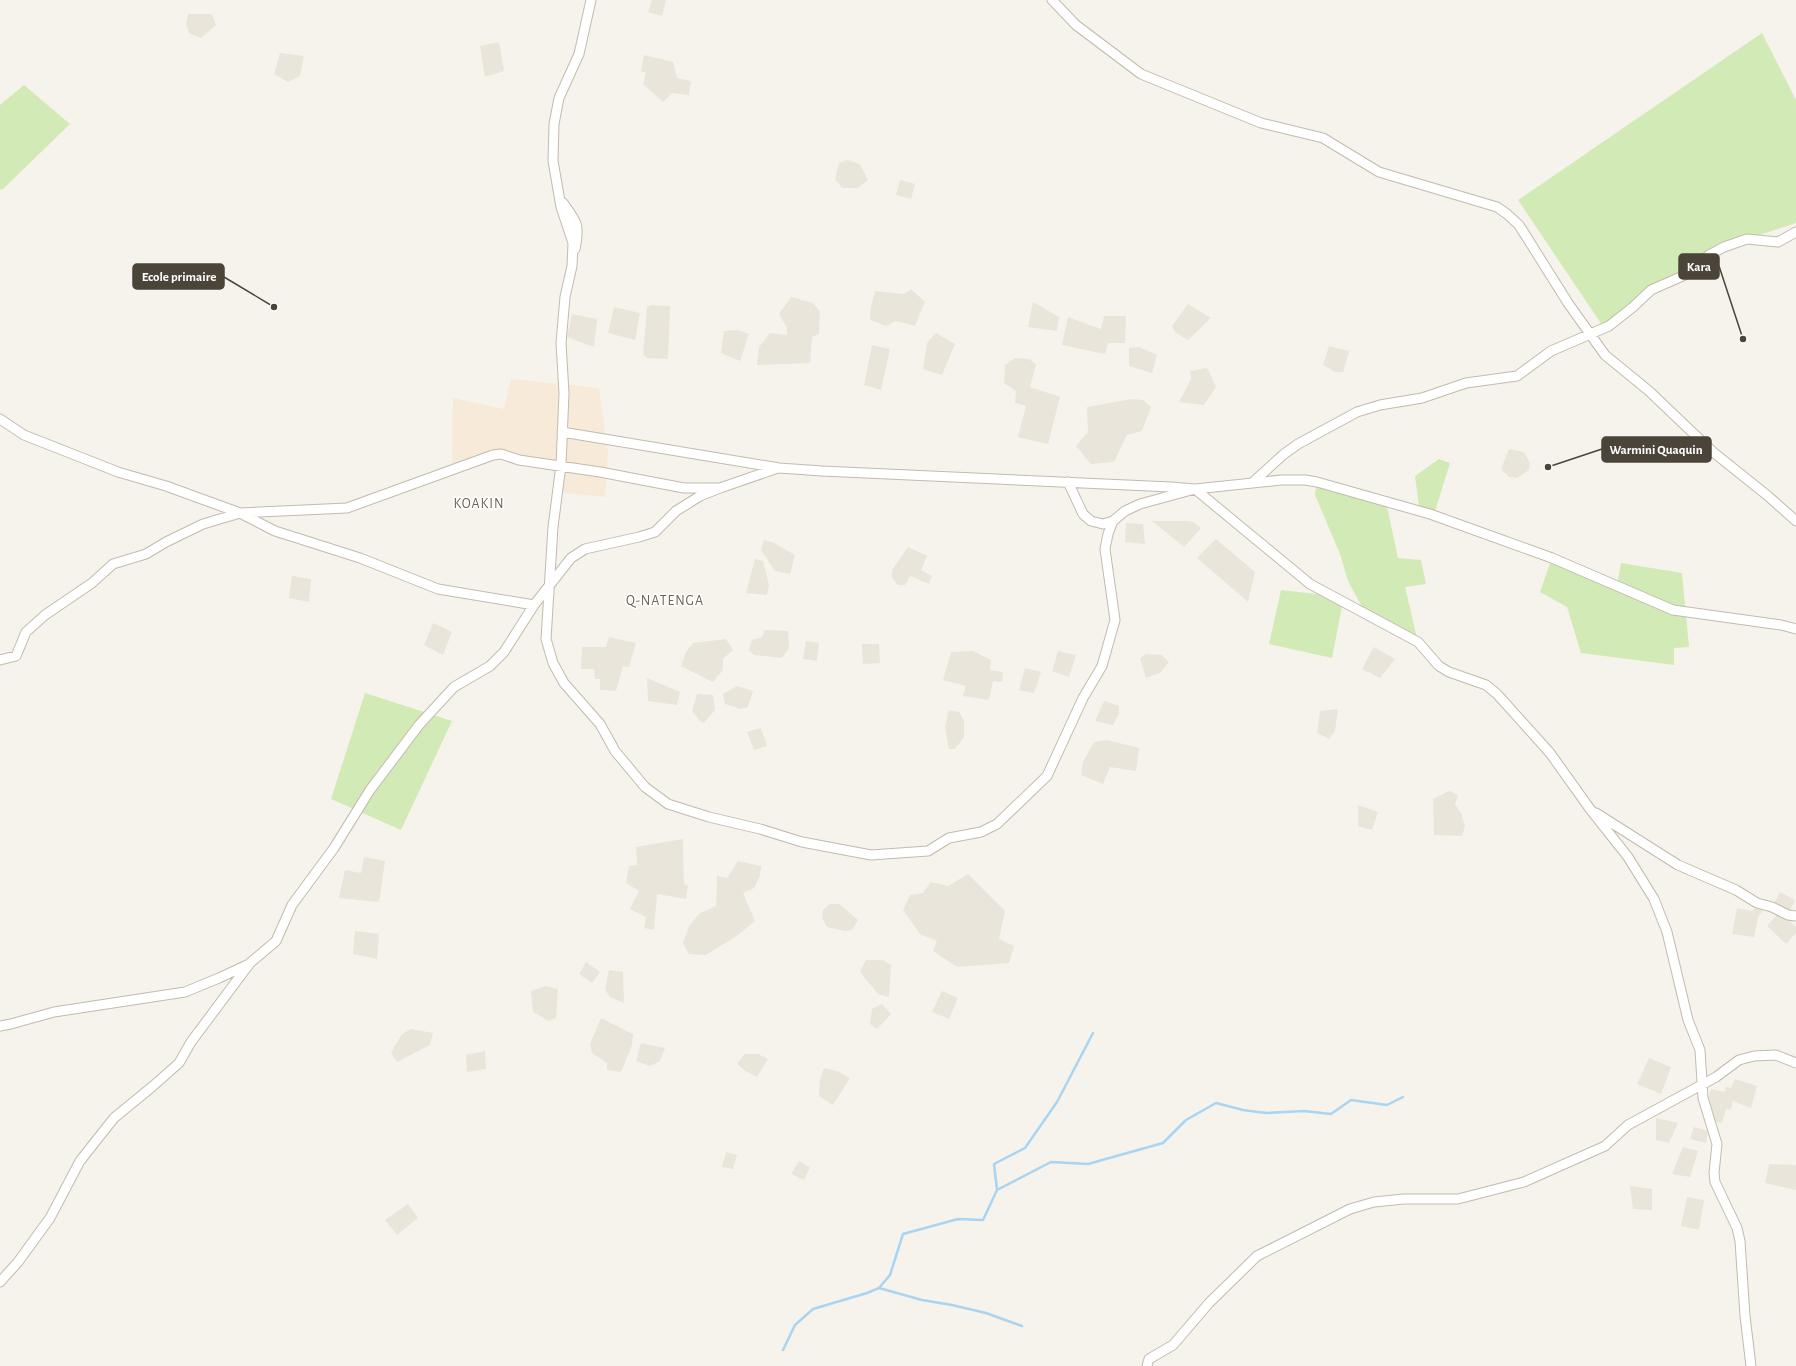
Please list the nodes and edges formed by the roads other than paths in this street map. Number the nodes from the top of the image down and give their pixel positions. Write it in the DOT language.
graph roads {
  1 [pos="590,0"];
  2 [pos="1052,0"];
  3 [pos="1796,232"];
  4 [pos="1589,334"];
  5 [pos="0,419"];
  6 [pos="562,432"];
  7 [pos="561,465"];
  8 [pos="779,468"];
  9 [pos="1068,482"];
  10 [pos="1252,483"];
  11 [pos="720,488"];
  12 [pos="1195,489"];
  13 [pos="240,513"];
  14 [pos="1113,521"];
  15 [pos="1796,521"];
  16 [pos="548,588"];
  17 [pos="534,605"];
  18 [pos="1796,630"];
  19 [pos="0,660"];
  20 [pos="1590,809"];
  21 [pos="1796,916"];
  22 [pos="250,963"];
  23 [pos="0,1026"];
  24 [pos="1796,1063"];
  25 [pos="1702,1084"];
  26 [pos="0,1282"];
  27 [pos="1147,1366"];
  28 [pos="1752,1366"];
  1 -- 6 [label="street"];
  2 -- 4 [label="street"];
  3 -- 4 [label="street"];
  4 -- 10 [label="street"];
  4 -- 15 [label="street"];
  5 -- 13 [label="street"];
  6 -- 7 [label="street"];
  6 -- 8 [label="street"];
  7 -- 11 [label="street"];
  7 -- 13 [label="street"];
  7 -- 16 [label="street"];
  8 -- 9 [label="street"];
  8 -- 11 [label="street"];
  9 -- 12 [label="street"];
  9 -- 14 [label="street"];
  10 -- 12 [label="street"];
  10 -- 18 [label="street"];
  11 -- 16 [label="street"];
  12 -- 14 [label="street"];
  12 -- 20 [label="street"];
  13 -- 17 [label="street"];
  13 -- 19 [label="street"];
  14 -- 16 [label="street"];
  16 -- 17 [label="street"];
  17 -- 22 [label="street"];
  20 -- 21 [label="street"];
  20 -- 25 [label="street"];
  22 -- 23 [label="street"];
  22 -- 26 [label="street"];
  24 -- 25 [label="street"];
  25 -- 27 [label="street"];
  25 -- 28 [label="street"];
}
